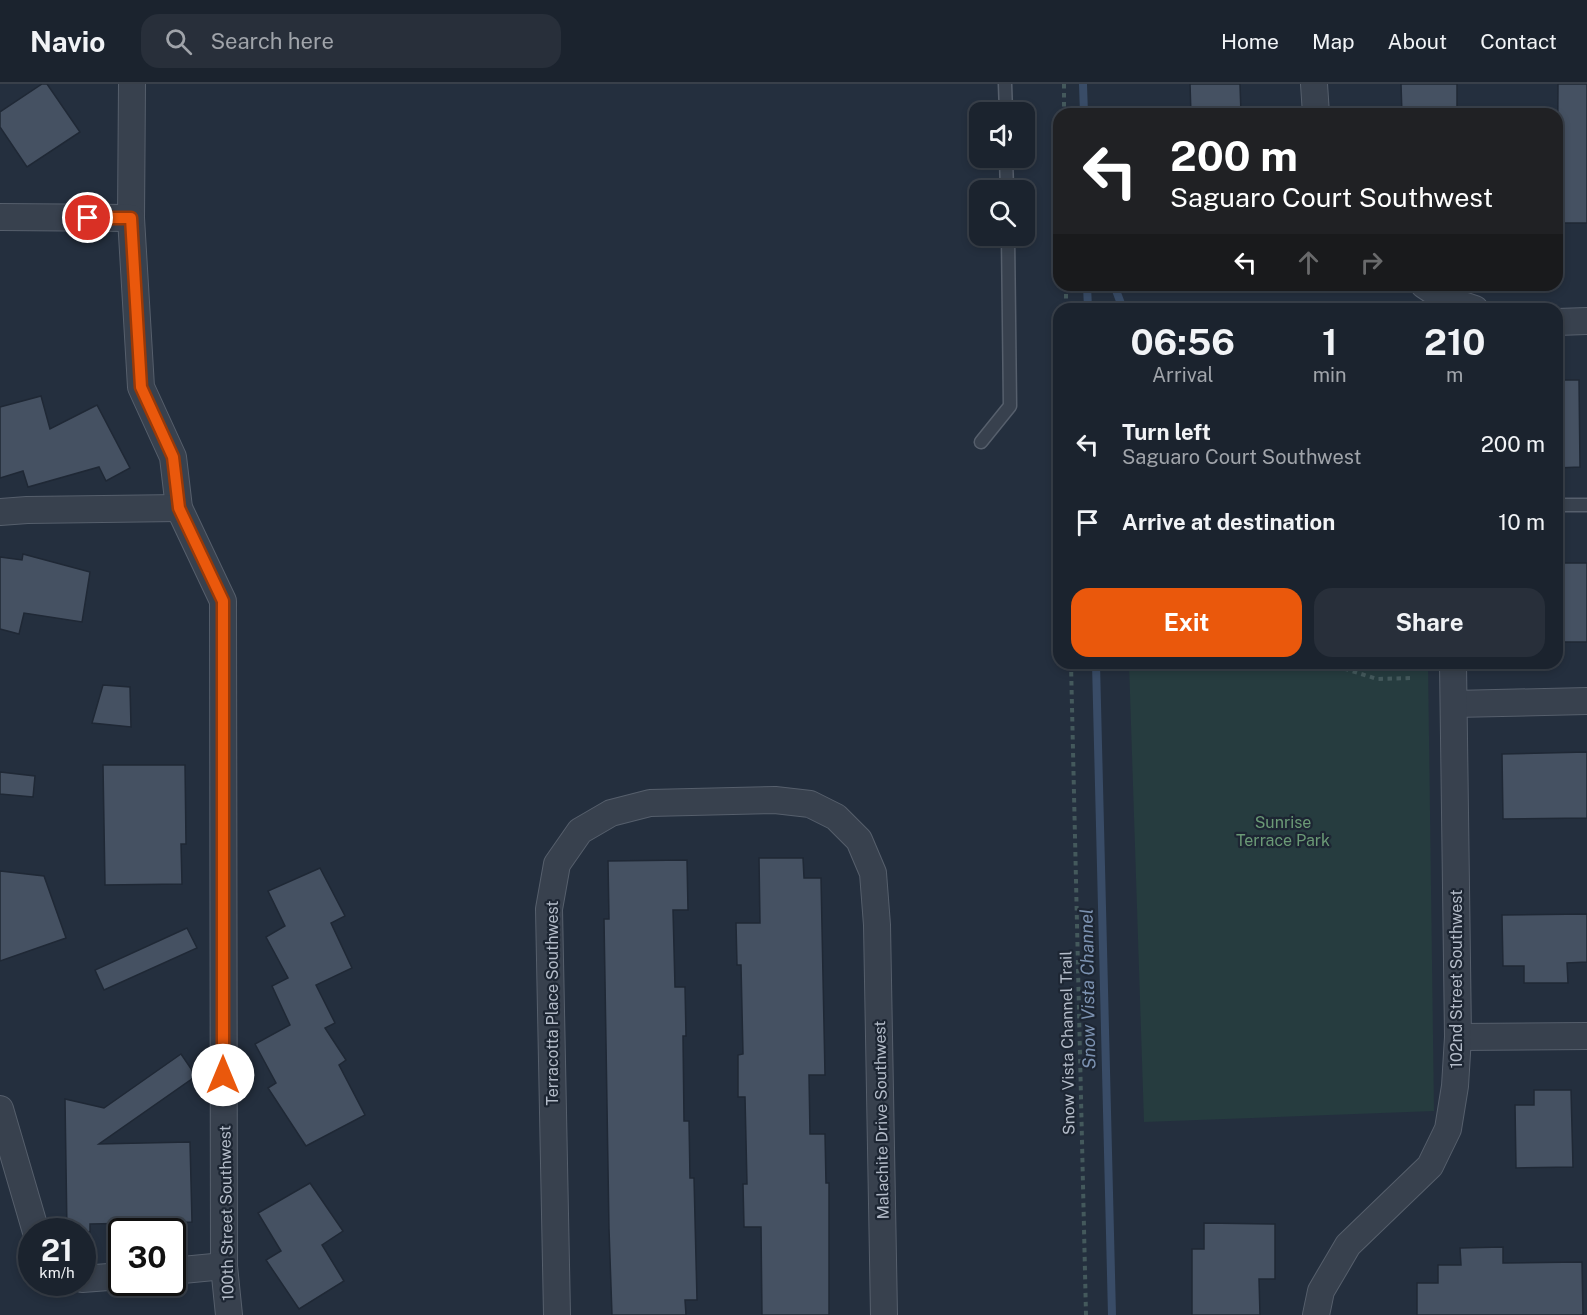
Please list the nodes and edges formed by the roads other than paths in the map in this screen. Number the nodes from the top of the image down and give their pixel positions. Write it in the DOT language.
graph roads {
  1 [pos="132,84"];
  2 [pos="1005,84"];
  3 [pos="1314,84"];
  4 [pos="1006,102"];
  5 [pos="1316,108"];
  6 [pos="0,217"];
  7 [pos="131,218"];
  8 [pos="1008,246"];
  9 [pos="1433,291"];
  10 [pos="1457,303"];
  11 [pos="1587,321"];
  12 [pos="1563,322"];
  13 [pos="981,442"];
  14 [pos="1563,505"];
  15 [pos="1587,505"];
  16 [pos="179,508"];
  17 [pos="0,512"];
  18 [pos="1453,669"];
  19 [pos="1587,701"];
  20 [pos="1454,704"];
  21 [pos="877,925"];
  22 [pos="1587,1036"];
  23 [pos="1458,1037"];
  24 [pos="0,1108"];
  25 [pos="32,1218"];
  26 [pos="224,1266"];
  27 [pos="186,1270"];
  28 [pos="229,1315"];
  29 [pos="556,1315"];
  30 [pos="884,1315"];
  31 [pos="1316,1315"];
  1 -- 7 [label="street, 100th Street Southwest"];
  2 -- 4 [label="lane"];
  3 -- 5 [label="street"];
  6 -- 7 [label="street"];
  7 -- 16 [label="street, 100th Street Southwest"];
  8 -- 13 [label="lane"];
  9 -- 10 [label="street"];
  11 -- 12 [label="street"];
  14 -- 15 [label="lane"];
  16 -- 17 [label="street"];
  16 -- 26 [label="street, 100th Street Southwest"];
  18 -- 20 [label="street, 102nd Street Southwest"];
  19 -- 20 [label="street"];
  20 -- 23 [label="street, 102nd Street Southwest"];
  21 -- 29 [label="street, Terracotta Place Southwest"];
  21 -- 30 [label="street, Malachite Drive Southwest"];
  22 -- 23 [label="street"];
  23 -- 31 [label="street, 102nd Street Southwest"];
  24 -- 25 [label="street"];
  26 -- 27 [label="street"];
  26 -- 28 [label="street, 100th Street Southwest"];
}
